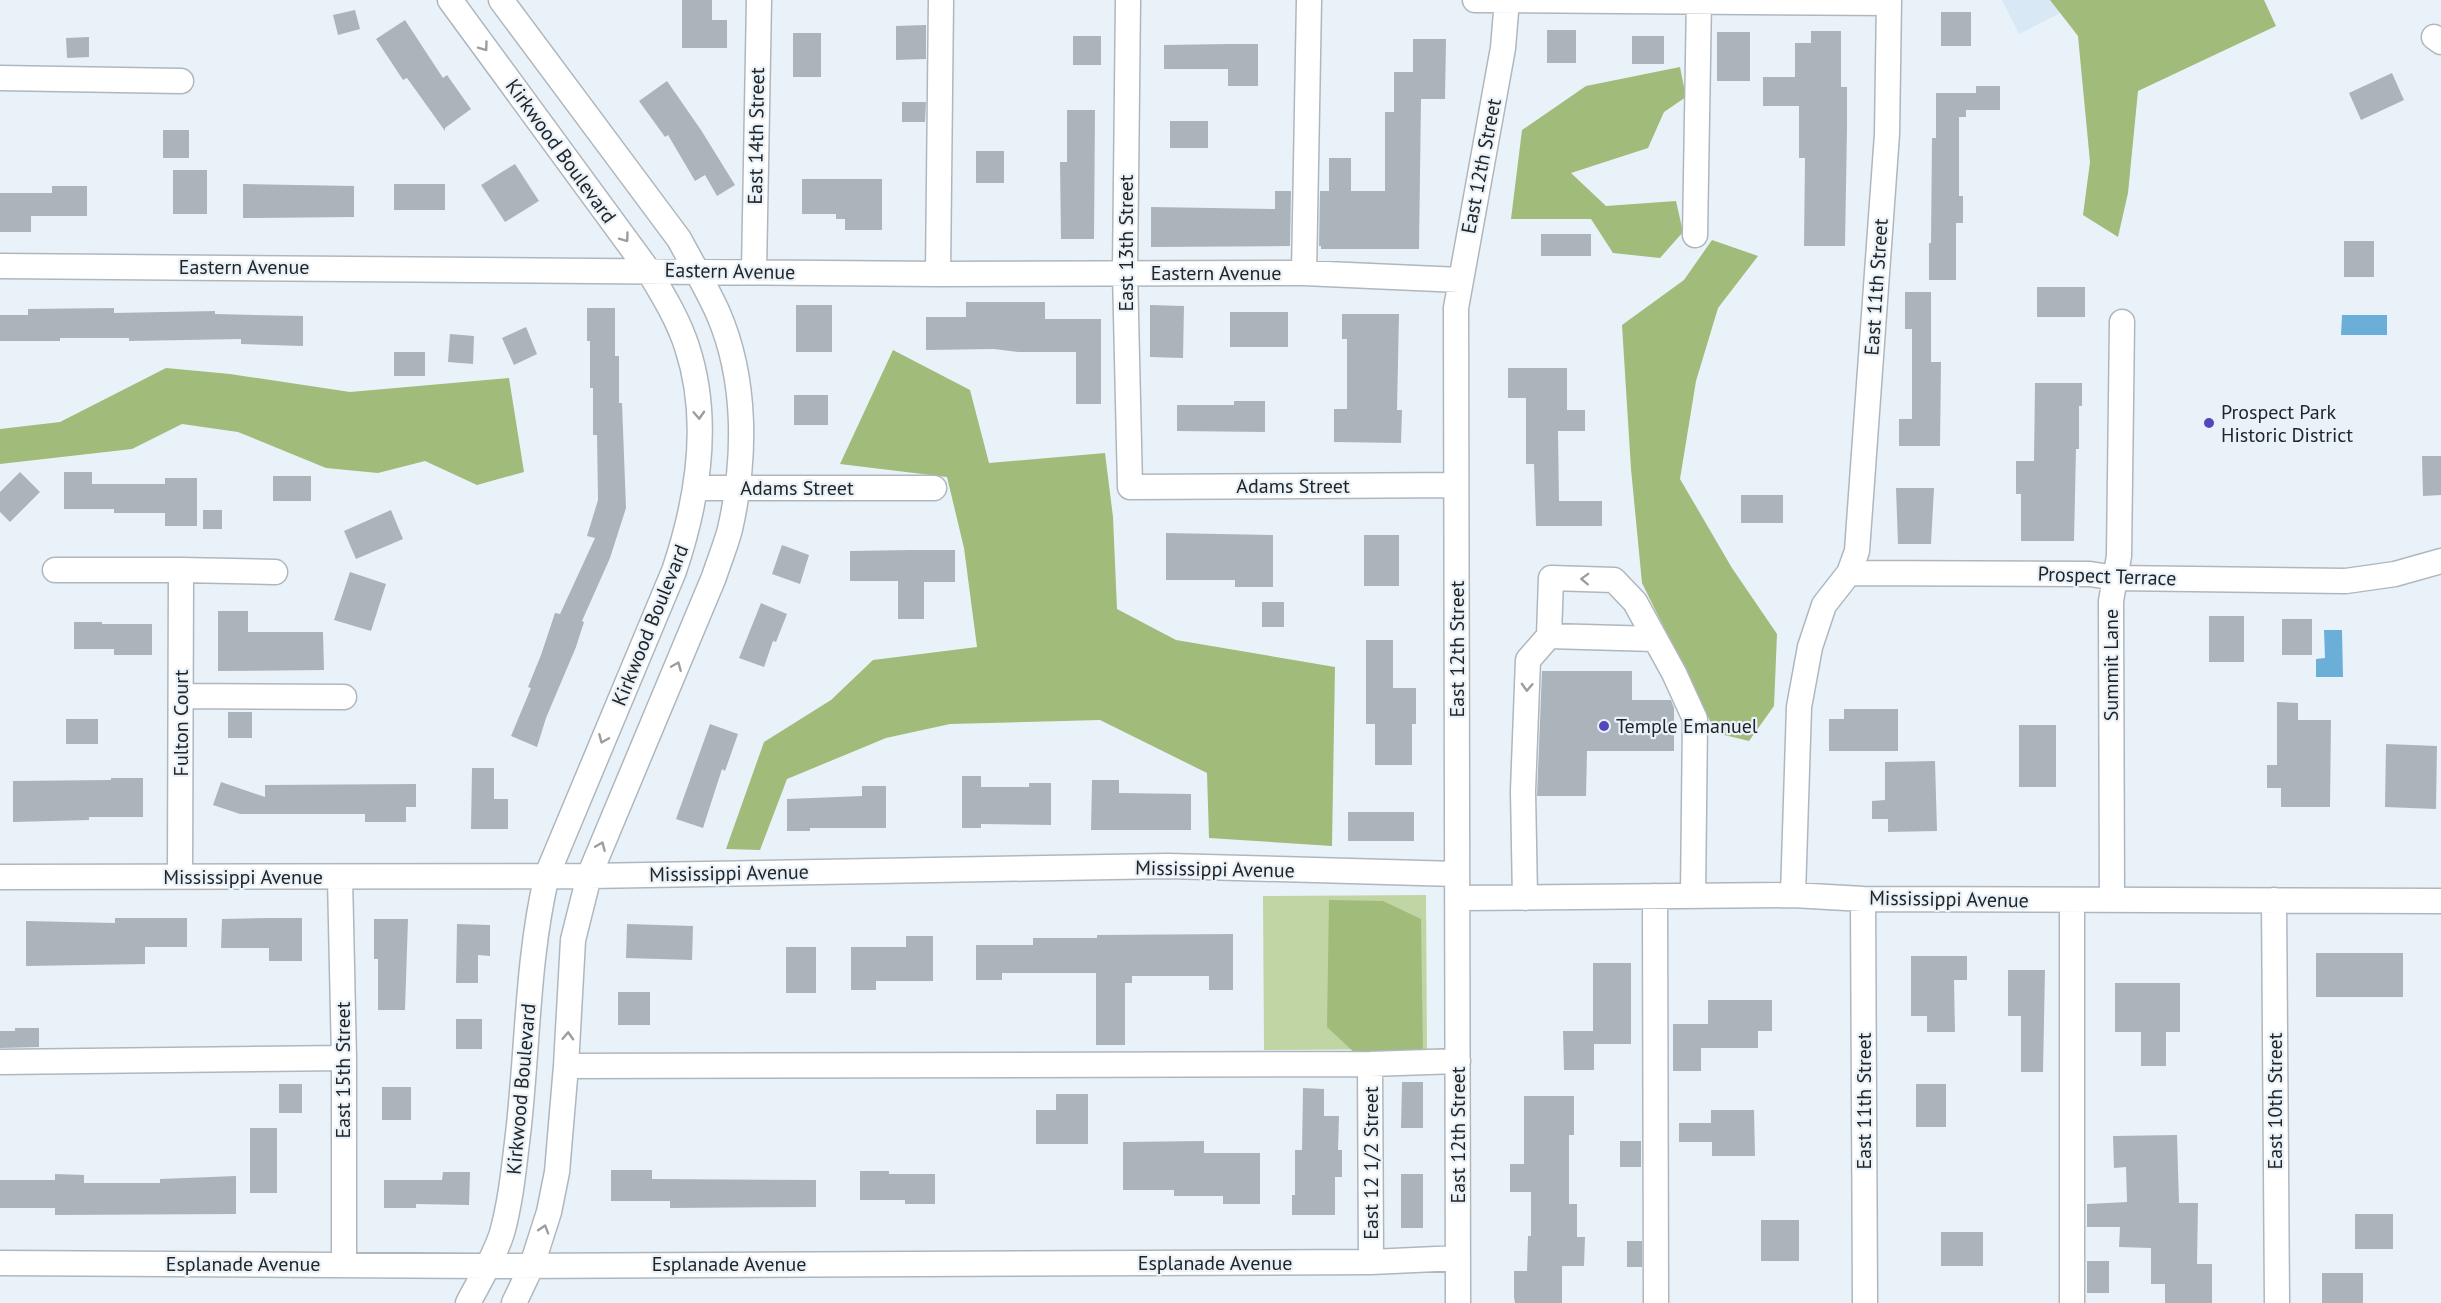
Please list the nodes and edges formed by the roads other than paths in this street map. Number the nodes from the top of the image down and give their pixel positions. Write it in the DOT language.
graph roads {
  1 [pos="450,0"];
  2 [pos="501,0"];
  3 [pos="759,0"];
  4 [pos="941,0"];
  5 [pos="1128,0"];
  6 [pos="1309,0"];
  7 [pos="1475,0"];
  8 [pos="1507,1"];
  9 [pos="1699,1"];
  10 [pos="1889,1"];
  11 [pos="0,78"];
  12 [pos="182,81"];
  13 [pos="1695,235"];
  14 [pos="0,266"];
  15 [pos="648,270"];
  16 [pos="697,272"];
  17 [pos="754,272"];
  18 [pos="1125,272"];
  19 [pos="1304,273"];
  20 [pos="938,274"];
  21 [pos="1460,280"];
  22 [pos="2122,322"];
  23 [pos="1456,485"];
  24 [pos="1130,487"];
  25 [pos="696,488"];
  26 [pos="736,488"];
  27 [pos="934,488"];
  28 [pos="2441,561"];
  29 [pos="55,570"];
  30 [pos="181,570"];
  31 [pos="275,572"];
  32 [pos="1849,573"];
  33 [pos="2115,578"];
  34 [pos="1549,636"];
  35 [pos="1655,639"];
  36 [pos="181,696"];
  37 [pos="344,697"];
  38 [pos="1457,874"];
  39 [pos="547,875"];
  40 [pos="180,876"];
  41 [pos="589,876"];
  42 [pos="0,877"];
  43 [pos="340,877"];
  44 [pos="1693,895"];
  45 [pos="1793,895"];
  46 [pos="1655,896"];
  47 [pos="1458,898"];
  48 [pos="1525,898"];
  49 [pos="1863,899"];
  50 [pos="2072,900"];
  51 [pos="2112,900"];
  52 [pos="2274,900"];
  53 [pos="2441,901"];
  54 [pos="344,1058"];
  55 [pos="1458,1061"];
  56 [pos="0,1062"];
  57 [pos="1370,1064"];
  58 [pos="566,1066"];
  59 [pos="1458,1258"];
  60 [pos="1371,1262"];
  61 [pos="0,1263"];
  62 [pos="344,1264"];
  63 [pos="532,1265"];
  64 [pos="488,1266"];
  65 [pos="468,1303"];
  66 [pos="514,1303"];
  67 [pos="1458,1303"];
  68 [pos="1656,1303"];
  69 [pos="1865,1303"];
  70 [pos="2072,1303"];
  71 [pos="2277,1303"];
  1 -- 15 [label="street, Kirkwood Boulevard, one-way"];
  2 -- 16 [label="street, Kirkwood Boulevard"];
  3 -- 17 [label="street, East 14th Street"];
  4 -- 20 [label="street"];
  5 -- 18 [label="street, East 13th Street"];
  6 -- 19 [label="street"];
  7 -- 8 [label="street"];
  8 -- 9 [label="street"];
  8 -- 21 [label="street, East 12th Street"];
  9 -- 10 [label="street"];
  9 -- 13 [label="street"];
  10 -- 32 [label="street, East 11th Street"];
  11 -- 12 [label="street"];
  14 -- 15 [label="street, Eastern Avenue"];
  15 -- 16 [label="street, Eastern Avenue"];
  15 -- 25 [label="street, Kirkwood Boulevard, one-way"];
  16 -- 17 [label="street, Eastern Avenue"];
  16 -- 26 [label="street, Kirkwood Boulevard"];
  17 -- 20 [label="street, Eastern Avenue"];
  18 -- 19 [label="street, Eastern Avenue"];
  18 -- 20 [label="street, Eastern Avenue"];
  18 -- 24 [label="street, East 13th Street"];
  19 -- 21 [label="street, Eastern Avenue"];
  21 -- 23 [label="street, East 12th Street"];
  22 -- 33 [label="street, Summit Lane"];
  23 -- 24 [label="street, Adams Street"];
  23 -- 38 [label="street, East 12th Street"];
  25 -- 26 [label="street, Adams Street"];
  25 -- 39 [label="street, Kirkwood Boulevard, one-way"];
  26 -- 27 [label="street, Adams Street"];
  41 -- 26 [label="street, Kirkwood Boulevard, one-way"];
  28 -- 33 [label="street, Prospect Terrace"];
  29 -- 30 [label="street"];
  30 -- 31 [label="street"];
  30 -- 36 [label="street, Fulton Court"];
  32 -- 33 [label="street, Prospect Terrace"];
  32 -- 45 [label="street"];
  33 -- 51 [label="street, Summit Lane"];
  34 -- 35 [label="street"];
  35 -- 34 [label="street, one-way"];
  34 -- 48 [label="street, one-way"];
  35 -- 44 [label="street"];
  36 -- 37 [label="street"];
  36 -- 40 [label="street, Fulton Court"];
  38 -- 41 [label="street, Mississippi Avenue"];
  38 -- 47 [label="street, East 12th Street"];
  39 -- 41 [label="street, Mississippi Avenue"];
  39 -- 43 [label="street, Mississippi Avenue"];
  39 -- 64 [label="street, Kirkwood Boulevard"];
  40 -- 42 [label="street, Mississippi Avenue"];
  40 -- 43 [label="street, Mississippi Avenue"];
  58 -- 41 [label="street, Kirkwood Boulevard, one-way"];
  43 -- 54 [label="street, East 15th Street"];
  44 -- 45 [label="street, Mississippi Avenue"];
  44 -- 46 [label="street, Mississippi Avenue"];
  45 -- 49 [label="street, Mississippi Avenue"];
  46 -- 48 [label="street, Mississippi Avenue"];
  46 -- 68 [label="street"];
  47 -- 48 [label="street, Mississippi Avenue"];
  47 -- 55 [label="street, East 12th Street"];
  49 -- 50 [label="street, Mississippi Avenue"];
  49 -- 69 [label="street, East 11th Street"];
  50 -- 51 [label="street, Mississippi Avenue"];
  50 -- 70 [label="street"];
  51 -- 52 [label="street, Mississippi Avenue"];
  52 -- 53 [label="street, Mississippi Avenue"];
  52 -- 71 [label="street, East 10th Street"];
  54 -- 56 [label="street"];
  54 -- 62 [label="street, East 15th Street"];
  55 -- 57 [label="street"];
  55 -- 59 [label="street, East 12th Street"];
  57 -- 58 [label="street"];
  57 -- 60 [label="street, East 12 1/2 Street"];
  63 -- 58 [label="street, Kirkwood Boulevard, one-way"];
  59 -- 60 [label="street, Esplanade Avenue"];
  59 -- 67 [label="street, East 12th Street"];
  60 -- 63 [label="street, Esplanade Avenue"];
  61 -- 62 [label="street, Esplanade Avenue"];
  62 -- 64 [label="street, Esplanade Avenue"];
  63 -- 64 [label="street, Esplanade Avenue"];
  63 -- 66 [label="street, Kirkwood Boulevard"];
  64 -- 65 [label="street, Kirkwood Boulevard"];
}
